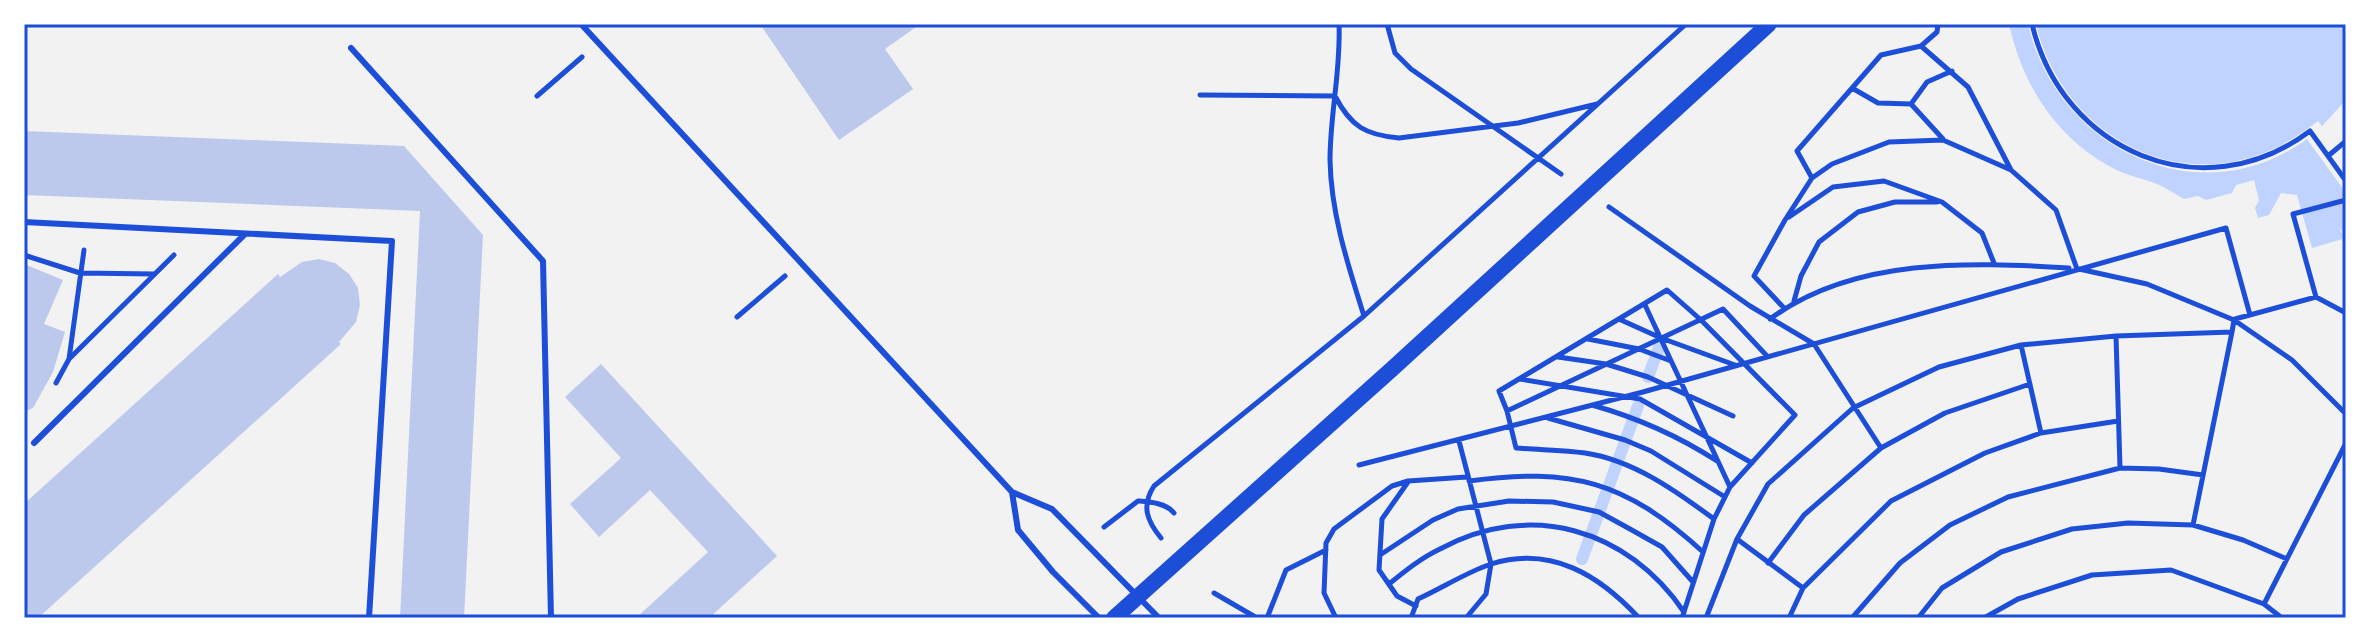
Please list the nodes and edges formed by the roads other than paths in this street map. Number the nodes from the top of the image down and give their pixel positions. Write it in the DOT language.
graph roads {
  1 [pos="581,24"];
  2 [pos="1769,24"];
  3 [pos="351,48"];
  4 [pos="24,222"];
  5 [pos="245,234"];
  6 [pos="34,443"];
  7 [pos="1012,492"];
  8 [pos="1139,597"];
  9 [pos="369,618"];
  10 [pos="551,618"];
  11 [pos="1099,618"];
  12 [pos="1114,618"];
  13 [pos="1159,618"];
  1 -- 7 [label="lane"];
  2 -- 8 [label="main road"];
  3 -- 10 [label="lane"];
  4 -- 5 [label="lane"];
  5 -- 6 [label="lane"];
  5 -- 9 [label="lane"];
  7 -- 8 [label="lane"];
  7 -- 11 [label="lane"];
  8 -- 12 [label="main road"];
  8 -- 13 [label="lane"];
}
